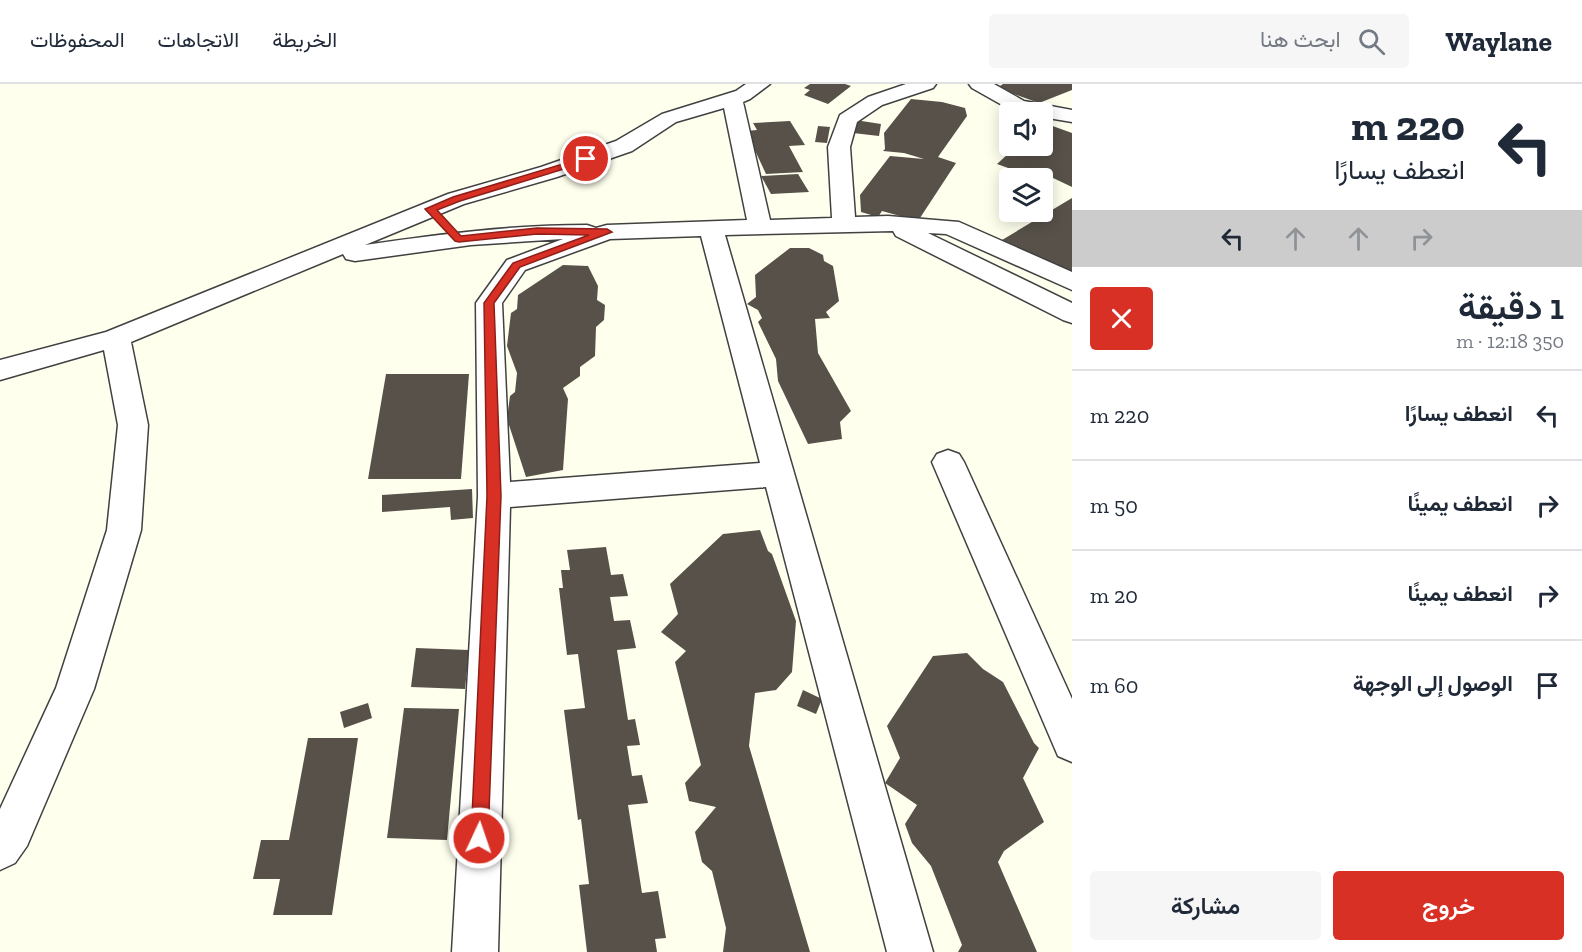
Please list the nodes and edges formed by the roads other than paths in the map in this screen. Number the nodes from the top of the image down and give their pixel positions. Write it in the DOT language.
graph roads {
  1 [pos="760,84"];
  2 [pos="926,84"];
  3 [pos="978,84"];
  4 [pos="732,98"];
  5 [pos="1072,116"];
  6 [pos="430,209"];
  7 [pos="888,223"];
  8 [pos="844,224"];
  9 [pos="760,227"];
  10 [pos="711,228"];
  11 [pos="607,232"];
  12 [pos="459,239"];
  13 [pos="302,262"];
  14 [pos="1072,282"];
  15 [pos="1072,314"];
  16 [pos="116,338"];
  17 [pos="0,370"];
  18 [pos="948,462"];
  19 [pos="779,474"];
  20 [pos="494,496"];
  21 [pos="1072,743"];
  22 [pos="0,848"];
  23 [pos="475,952"];
  24 [pos="910,952"];
  1 -- 4 [label="street"];
  2 -- 8 [label="street"];
  3 -- 5 [label="street"];
  4 -- 6 [label="street"];
  4 -- 9 [label="street"];
  6 -- 12 [label="street"];
  6 -- 13 [label="street"];
  7 -- 8 [label="street"];
  7 -- 14 [label="street"];
  7 -- 15 [label="street"];
  8 -- 9 [label="street"];
  9 -- 10 [label="street"];
  10 -- 11 [label="street"];
  10 -- 19 [label="street"];
  11 -- 12 [label="street"];
  11 -- 20 [label="street"];
  12 -- 13 [label="street"];
  13 -- 16 [label="street"];
  16 -- 17 [label="street"];
  16 -- 22 [label="street"];
  18 -- 21 [label="street"];
  19 -- 20 [label="street"];
  19 -- 24 [label="street"];
  20 -- 23 [label="street"];
}
